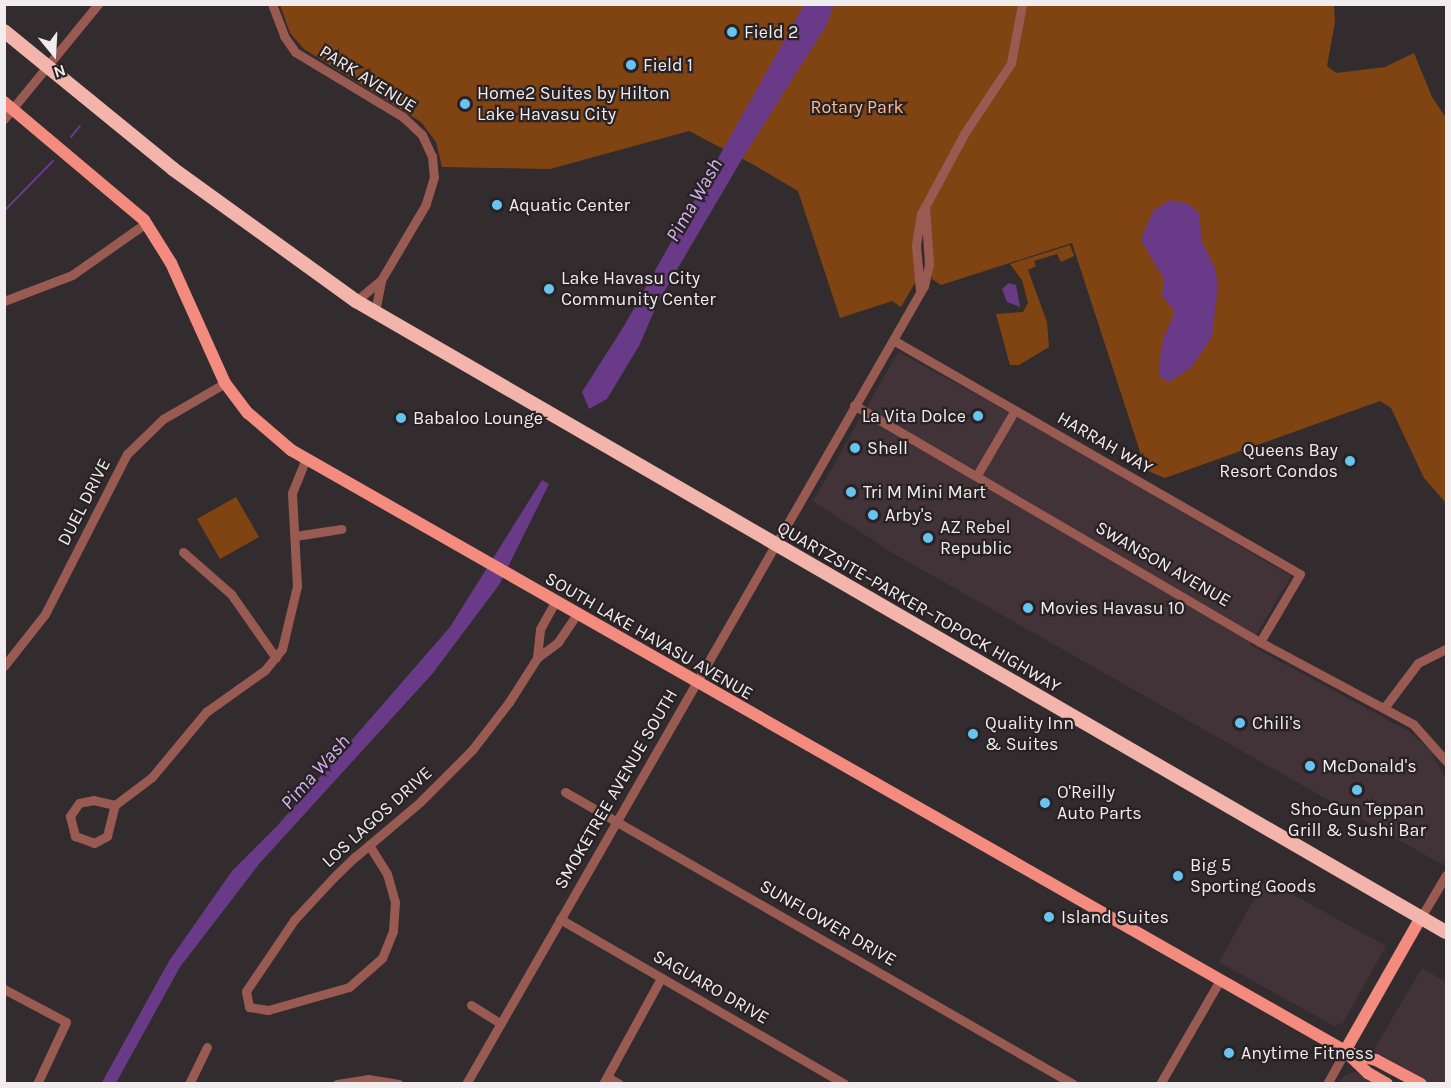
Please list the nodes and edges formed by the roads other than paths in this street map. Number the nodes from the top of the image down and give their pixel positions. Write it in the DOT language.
graph roads {
  1 [pos="98,4"];
  2 [pos="272,4"];
  3 [pos="1022,4"];
  4 [pos="4,31"];
  5 [pos="48,66"];
  6 [pos="9,106"];
  7 [pos="4,119"];
  8 [pos="146,223"];
  9 [pos="381,280"];
  10 [pos="4,301"];
  11 [pos="356,301"];
  12 [pos="375,312"];
  13 [pos="893,340"];
  14 [pos="225,383"];
  15 [pos="854,405"];
  16 [pos="1015,410"];
  17 [pos="305,460"];
  18 [pos="977,475"];
  19 [pos="341,529"];
  20 [pos="295,536"];
  21 [pos="773,545"];
  22 [pos="183,552"];
  23 [pos="555,602"];
  24 [pos="576,615"];
  25 [pos="1260,642"];
  26 [pos="1446,649"];
  27 [pos="276,658"];
  28 [pos="537,658"];
  29 [pos="4,666"];
  30 [pos="696,683"];
  31 [pos="1384,708"];
  32 [pos="1446,761"];
  33 [pos="565,792"];
  34 [pos="115,805"];
  35 [pos="615,820"];
  36 [pos="369,845"];
  37 [pos="1446,875"];
  38 [pos="1421,917"];
  39 [pos="560,919"];
  40 [pos="1446,932"];
  41 [pos="661,978"];
  42 [pos="1219,982"];
  43 [pos="4,989"];
  44 [pos="471,1005"];
  45 [pos="500,1023"];
  46 [pos="207,1047"];
  47 [pos="1345,1052"];
  48 [pos="605,1080"];
  49 [pos="37,1083"];
  50 [pos="189,1083"];
  51 [pos="337,1083"];
  52 [pos="399,1083"];
  53 [pos="466,1083"];
  54 [pos="619,1083"];
  55 [pos="845,1083"];
  56 [pos="1073,1083"];
  57 [pos="1160,1083"];
  58 [pos="1327,1083"];
  59 [pos="1387,1083"];
  60 [pos="1420,1083"];
  1 -- 5 [label="street"];
  2 -- 9 [label="street, PARK AVENUE"];
  3 -- 13 [label="street, SMOKETREE AVENUE SOUTH"];
  4 -- 5 [label="highway"];
  5 -- 6 [label="street"];
  5 -- 11 [label="highway"];
  6 -- 7 [label="street"];
  6 -- 8 [label="main road, SOUTH LAKE HAVASU AVENUE"];
  8 -- 10 [label="street"];
  8 -- 14 [label="main road, SOUTH LAKE HAVASU AVENUE"];
  9 -- 11 [label="street, PARK AVENUE"];
  9 -- 12 [label="street, PARK AVENUE"];
  11 -- 12 [label="highway, QUARTZSITE–PARKER–TOPOCK HIGHWAY"];
  12 -- 21 [label="highway, QUARTZSITE–PARKER–TOPOCK HIGHWAY"];
  13 -- 15 [label="street, SMOKETREE AVENUE SOUTH"];
  13 -- 16 [label="street, HARRAH WAY"];
  14 -- 17 [label="main road, SOUTH LAKE HAVASU AVENUE"];
  14 -- 29 [label="street, DUEL DRIVE"];
  15 -- 18 [label="street, SWANSON AVENUE"];
  15 -- 21 [label="street, SMOKETREE AVENUE SOUTH"];
  16 -- 18 [label="street"];
  16 -- 25 [label="street, HARRAH WAY"];
  17 -- 20 [label="street"];
  17 -- 23 [label="main road, SOUTH LAKE HAVASU AVENUE"];
  18 -- 25 [label="street, SWANSON AVENUE"];
  19 -- 20 [label="street"];
  20 -- 27 [label="street"];
  21 -- 30 [label="street, SMOKETREE AVENUE SOUTH"];
  21 -- 38 [label="highway, QUARTZSITE–PARKER–TOPOCK HIGHWAY"];
  22 -- 27 [label="street"];
  23 -- 24 [label="main road, SOUTH LAKE HAVASU AVENUE"];
  23 -- 28 [label="street, LOS LAGOS DRIVE"];
  24 -- 28 [label="street, LOS LAGOS DRIVE"];
  24 -- 30 [label="main road, SOUTH LAKE HAVASU AVENUE"];
  25 -- 31 [label="street, SWANSON AVENUE"];
  26 -- 31 [label="street"];
  27 -- 34 [label="street"];
  28 -- 36 [label="street, LOS LAGOS DRIVE"];
  30 -- 35 [label="street, SMOKETREE AVENUE SOUTH"];
  30 -- 42 [label="main road, SOUTH LAKE HAVASU AVENUE"];
  31 -- 32 [label="street, SWANSON AVENUE"];
  33 -- 35 [label="street, SUNFLOWER DRIVE"];
  34 -- 34 [label="street"];
  35 -- 39 [label="street, SMOKETREE AVENUE SOUTH"];
  35 -- 56 [label="street, SUNFLOWER DRIVE"];
  36 -- 36 [label="street, LOS LAGOS DRIVE"];
  37 -- 38 [label="street"];
  38 -- 40 [label="highway, QUARTZSITE–PARKER–TOPOCK HIGHWAY"];
  38 -- 47 [label="main road"];
  39 -- 41 [label="street, SAGUARO DRIVE"];
  39 -- 45 [label="street, SMOKETREE AVENUE SOUTH"];
  41 -- 48 [label="street"];
  41 -- 55 [label="street, SAGUARO DRIVE"];
  42 -- 47 [label="main road, SOUTH LAKE HAVASU AVENUE"];
  42 -- 57 [label="street"];
  43 -- 49 [label="street"];
  44 -- 45 [label="street"];
  45 -- 53 [label="street, SMOKETREE AVENUE SOUTH"];
  46 -- 50 [label="street"];
  47 -- 58 [label="street"];
  47 -- 59 [label="main road, SOUTH LAKE HAVASU AVENUE"];
  47 -- 60 [label="main road"];
  48 -- 54 [label="street"];
  51 -- 52 [label="street"];
}
